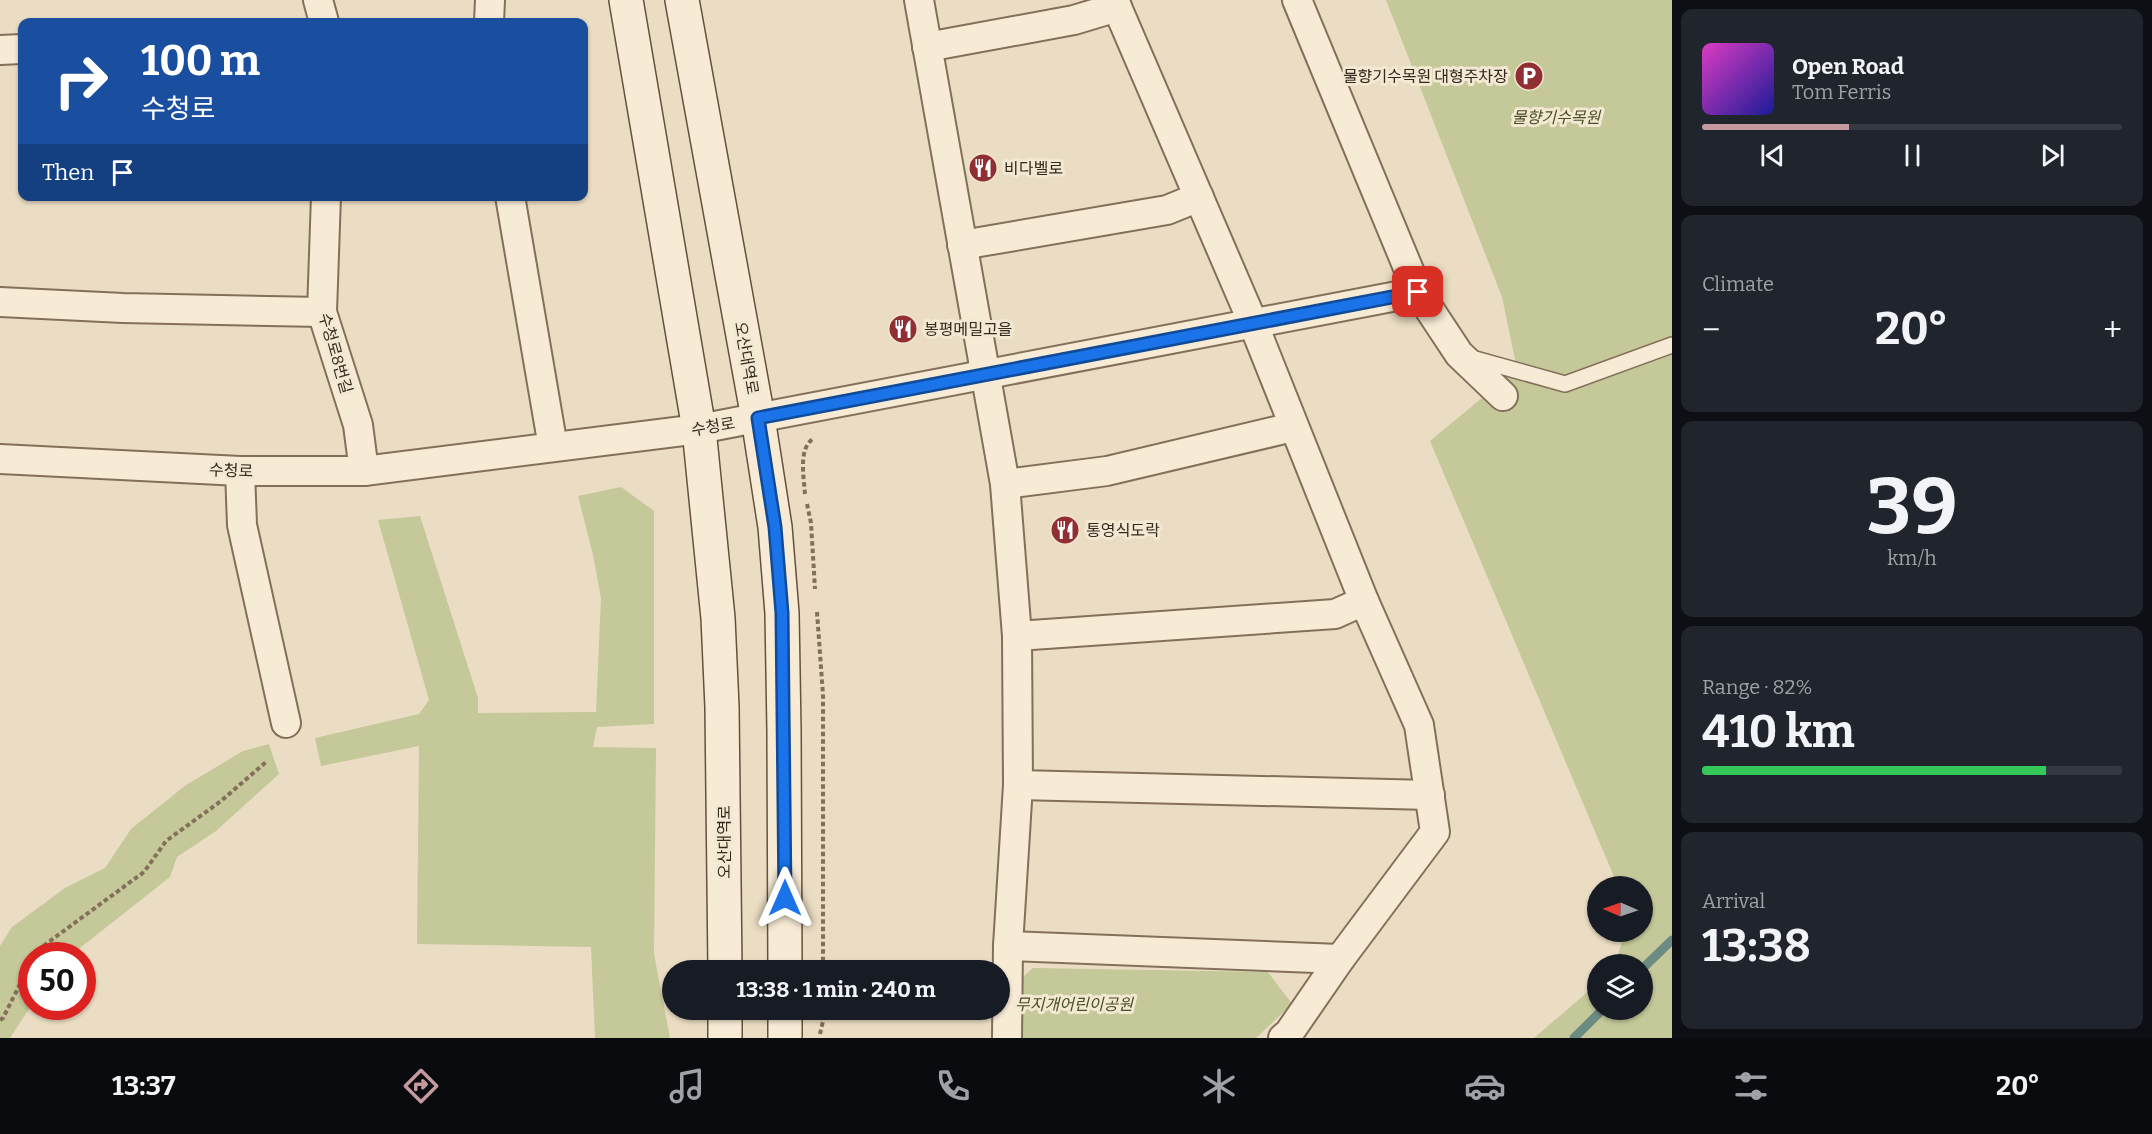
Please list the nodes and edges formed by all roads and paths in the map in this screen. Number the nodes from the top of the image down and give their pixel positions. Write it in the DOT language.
graph roads {
  1 [pos="318,0"];
  2 [pos="490,0"];
  3 [pos="626,0"];
  4 [pos="682,0"];
  5 [pos="919,0"];
  6 [pos="1297,0"];
  7 [pos="1115,3"];
  8 [pos="323,18"];
  9 [pos="489,18"];
  10 [pos="927,47"];
  11 [pos="18,49"];
  12 [pos="0,50"];
  13 [pos="1199,197"];
  14 [pos="326,201"];
  15 [pos="511,201"];
  16 [pos="962,245"];
  17 [pos="1418,292"];
  18 [pos="0,302"];
  19 [pos="322,312"];
  20 [pos="1253,323"];
  21 [pos="1672,345"];
  22 [pos="1460,354"];
  23 [pos="984,374"];
  24 [pos="1503,396"];
  25 [pos="758,418"];
  26 [pos="1293,427"];
  27 [pos="699,429"];
  28 [pos="553,447"];
  29 [pos="0,459"];
  30 [pos="240,471"];
  31 [pos="364,471"];
  32 [pos="1005,484"];
  33 [pos="1364,601"];
  34 [pos="1017,636"];
  35 [pos="286,723"];
  36 [pos="266,762"];
  37 [pos="1018,785"];
  38 [pos="1430,795"];
  39 [pos="49,942"];
  40 [pos="1008,946"];
  41 [pos="1340,959"];
  42 [pos="725,960"];
  43 [pos="785,960"];
  44 [pos="18,987"];
  45 [pos="0,1020"];
  46 [pos="725,1020"];
  47 [pos="785,1020"];
  48 [pos="823,1020"];
  49 [pos="725,1038"];
  50 [pos="785,1038"];
  51 [pos="819,1038"];
  52 [pos="1006,1038"];
  53 [pos="1283,1038"];
  1 -- 8 [label="street"];
  2 -- 9 [label="street"];
  3 -- 27 [label="main road, 오산대역로"];
  4 -- 25 [label="main road, 오산대역로"];
  5 -- 10 [label="street"];
  6 -- 17 [label="street"];
  7 -- 10 [label="street"];
  7 -- 13 [label="street"];
  10 -- 16 [label="street"];
  11 -- 12 [label="street"];
  13 -- 16 [label="street"];
  13 -- 20 [label="street"];
  14 -- 19 [label="street, 수청로8번길"];
  15 -- 28 [label="street"];
  16 -- 23 [label="street"];
  17 -- 20 [label="street, 수청로"];
  17 -- 22 [label="street"];
  18 -- 19 [label="street"];
  19 -- 31 [label="street, 수청로8번길"];
  20 -- 23 [label="street, 수청로"];
  20 -- 26 [label="street"];
  21 -- 22 [label="lane"];
  22 -- 24 [label="street"];
  23 -- 25 [label="street, 수청로"];
  23 -- 32 [label="street"];
  25 -- 27 [label="street, 수청로"];
  25 -- 43 [label="main road, 오산대역로"];
  26 -- 32 [label="street"];
  26 -- 33 [label="street"];
  27 -- 28 [label="street, 수청로"];
  27 -- 42 [label="main road, 오산대역로"];
  28 -- 31 [label="street, 수청로"];
  29 -- 30 [label="street, 수청로"];
  30 -- 31 [label="street, 수청로"];
  30 -- 35 [label="street"];
  32 -- 34 [label="street"];
  33 -- 34 [label="street"];
  33 -- 38 [label="street"];
  34 -- 37 [label="street"];
  36 -- 39 [label="path"];
  37 -- 38 [label="street"];
  37 -- 40 [label="street"];
  38 -- 41 [label="street"];
  40 -- 41 [label="street"];
  40 -- 52 [label="street"];
  41 -- 53 [label="street"];
  44 -- 45 [label="path"];
  46 -- 49 [label="main road"];
  47 -- 50 [label="main road"];
  48 -- 51 [label="path"];
}
